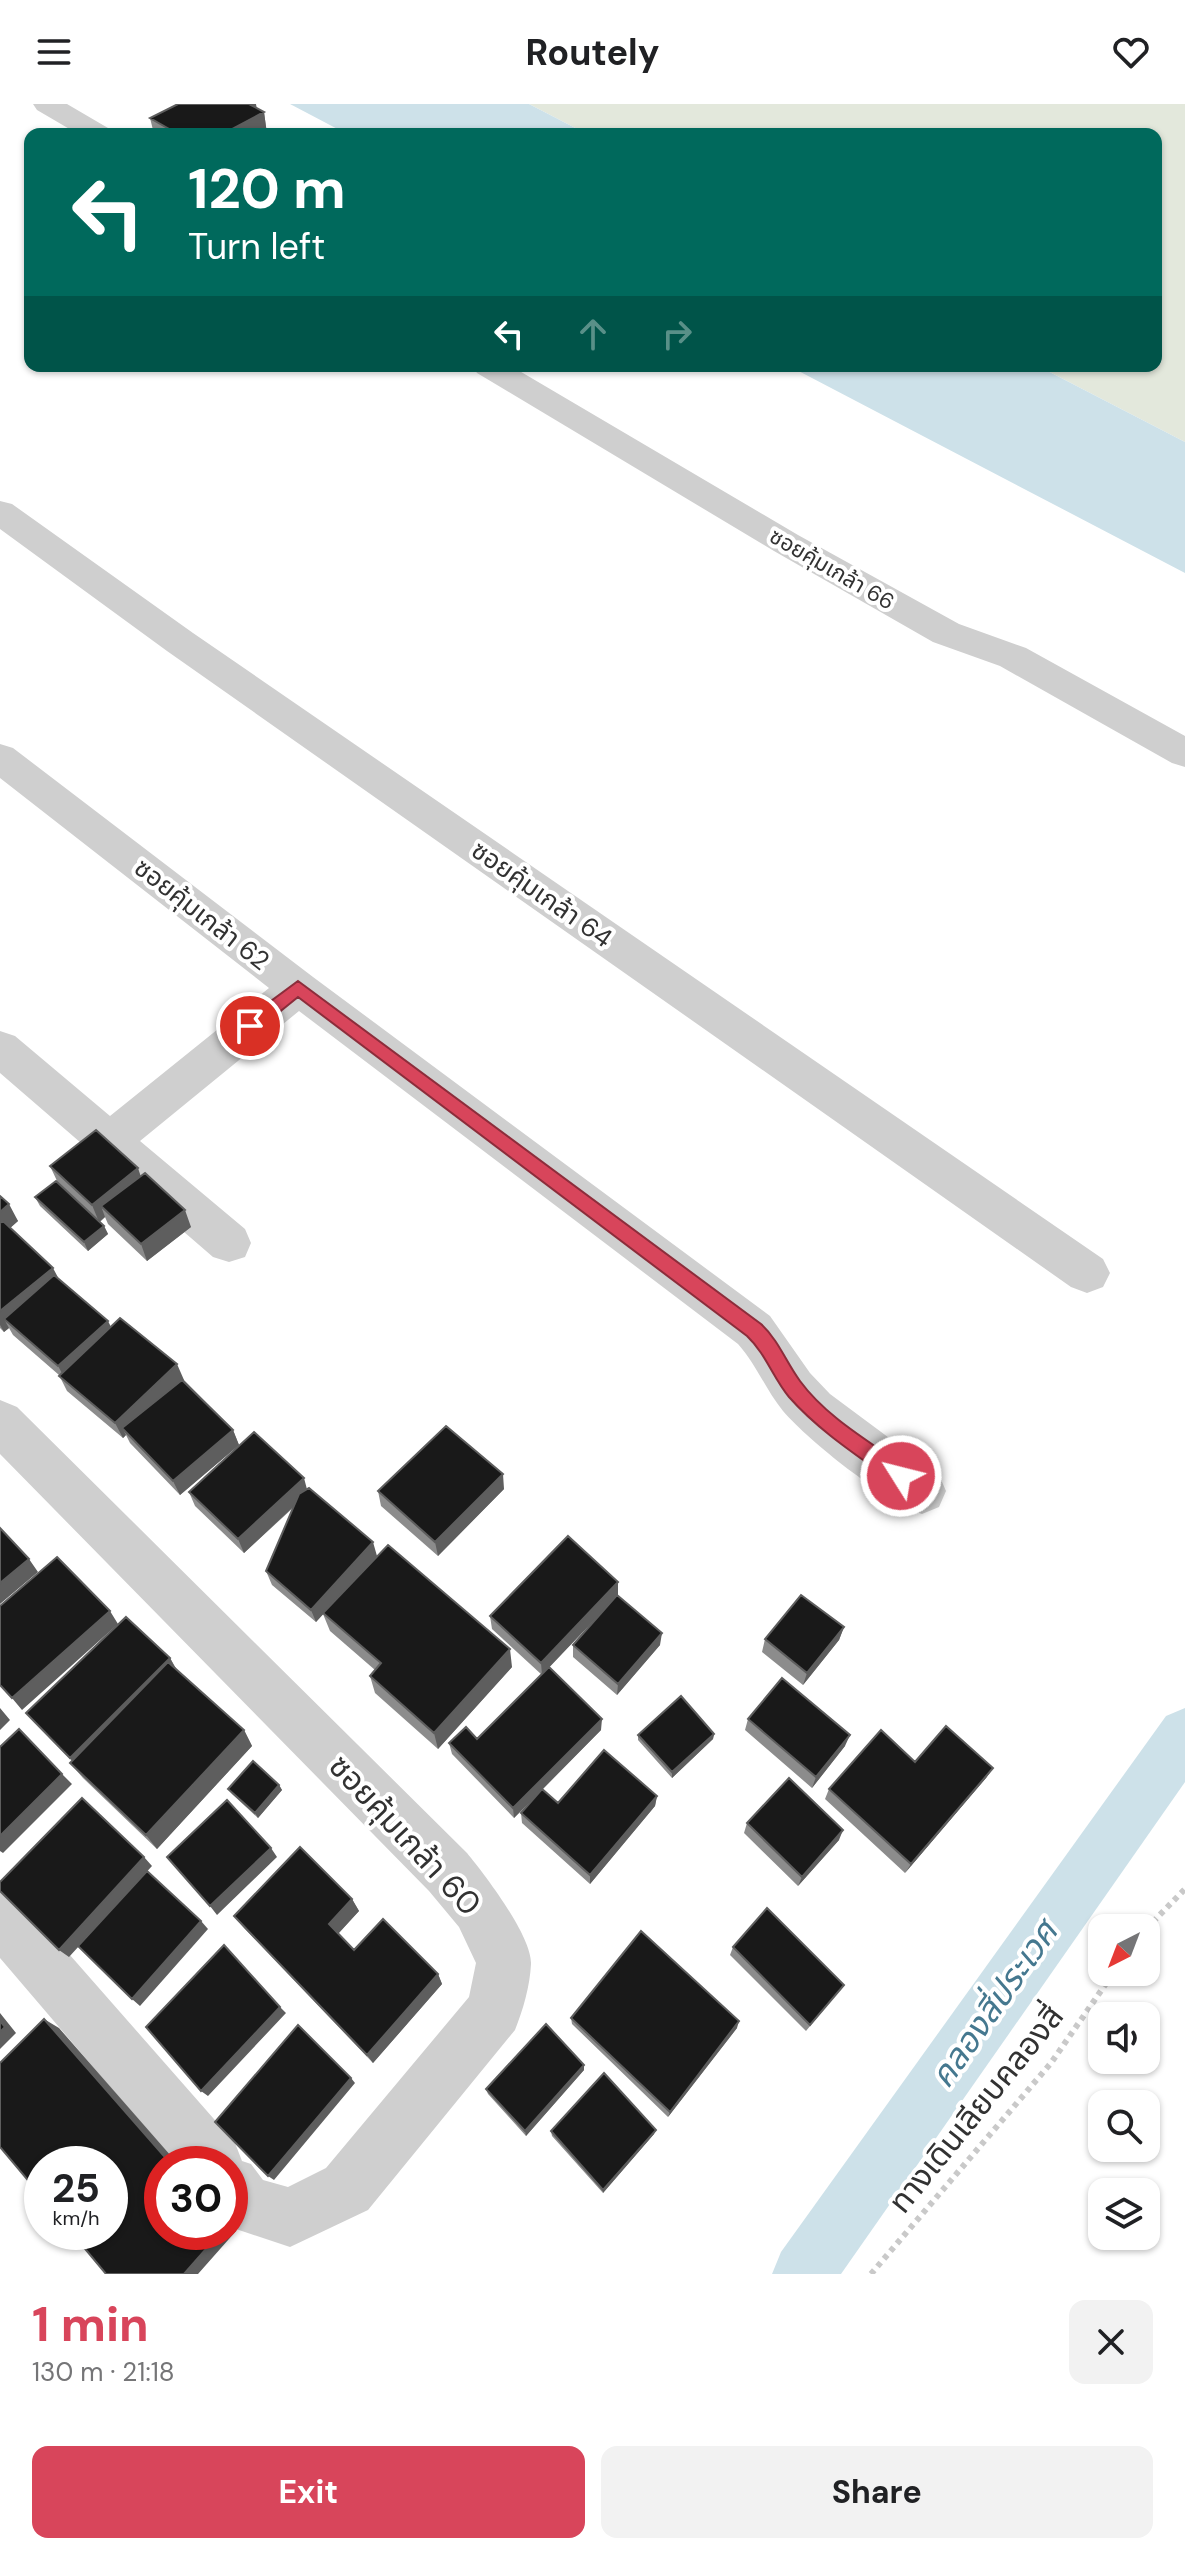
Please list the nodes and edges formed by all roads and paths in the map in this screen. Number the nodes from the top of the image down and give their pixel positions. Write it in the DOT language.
graph roads {
  1 [pos="47,104"];
  2 [pos="88,128"];
  3 [pos="498,372"];
  4 [pos="0,512"];
  5 [pos="1185,753"];
  6 [pos="0,758"];
  7 [pos="298,988"];
  8 [pos="0,1048"];
  9 [pos="109,1141"];
  10 [pos="229,1243"];
  11 [pos="1087,1273"];
  12 [pos="0,1422"];
  13 [pos="922,1491"];
  14 [pos="1185,1889"];
  15 [pos="1160,1915"];
  16 [pos="0,1916"];
  17 [pos="1104,1986"];
  18 [pos="198,2146"];
  19 [pos="248,2205"];
  20 [pos="871,2274"];
  1 -- 2 [label="street"];
  3 -- 5 [label="street, ซอยคุ้มเกล้า 66"];
  4 -- 11 [label="street, ซอยคุ้มเกล้า 64"];
  6 -- 7 [label="street, ซอยคุ้มเกล้า 62"];
  7 -- 9 [label="street"];
  7 -- 13 [label="street, ซอยคุ้มเกล้า 62"];
  8 -- 9 [label="street"];
  9 -- 10 [label="street"];
  12 -- 19 [label="street, ซอยคุ้มเกล้า 60"];
  14 -- 15 [label="path"];
  16 -- 18 [label="street"];
  17 -- 20 [label="path, ทางเดินเลียบคลองสี่"];
}
